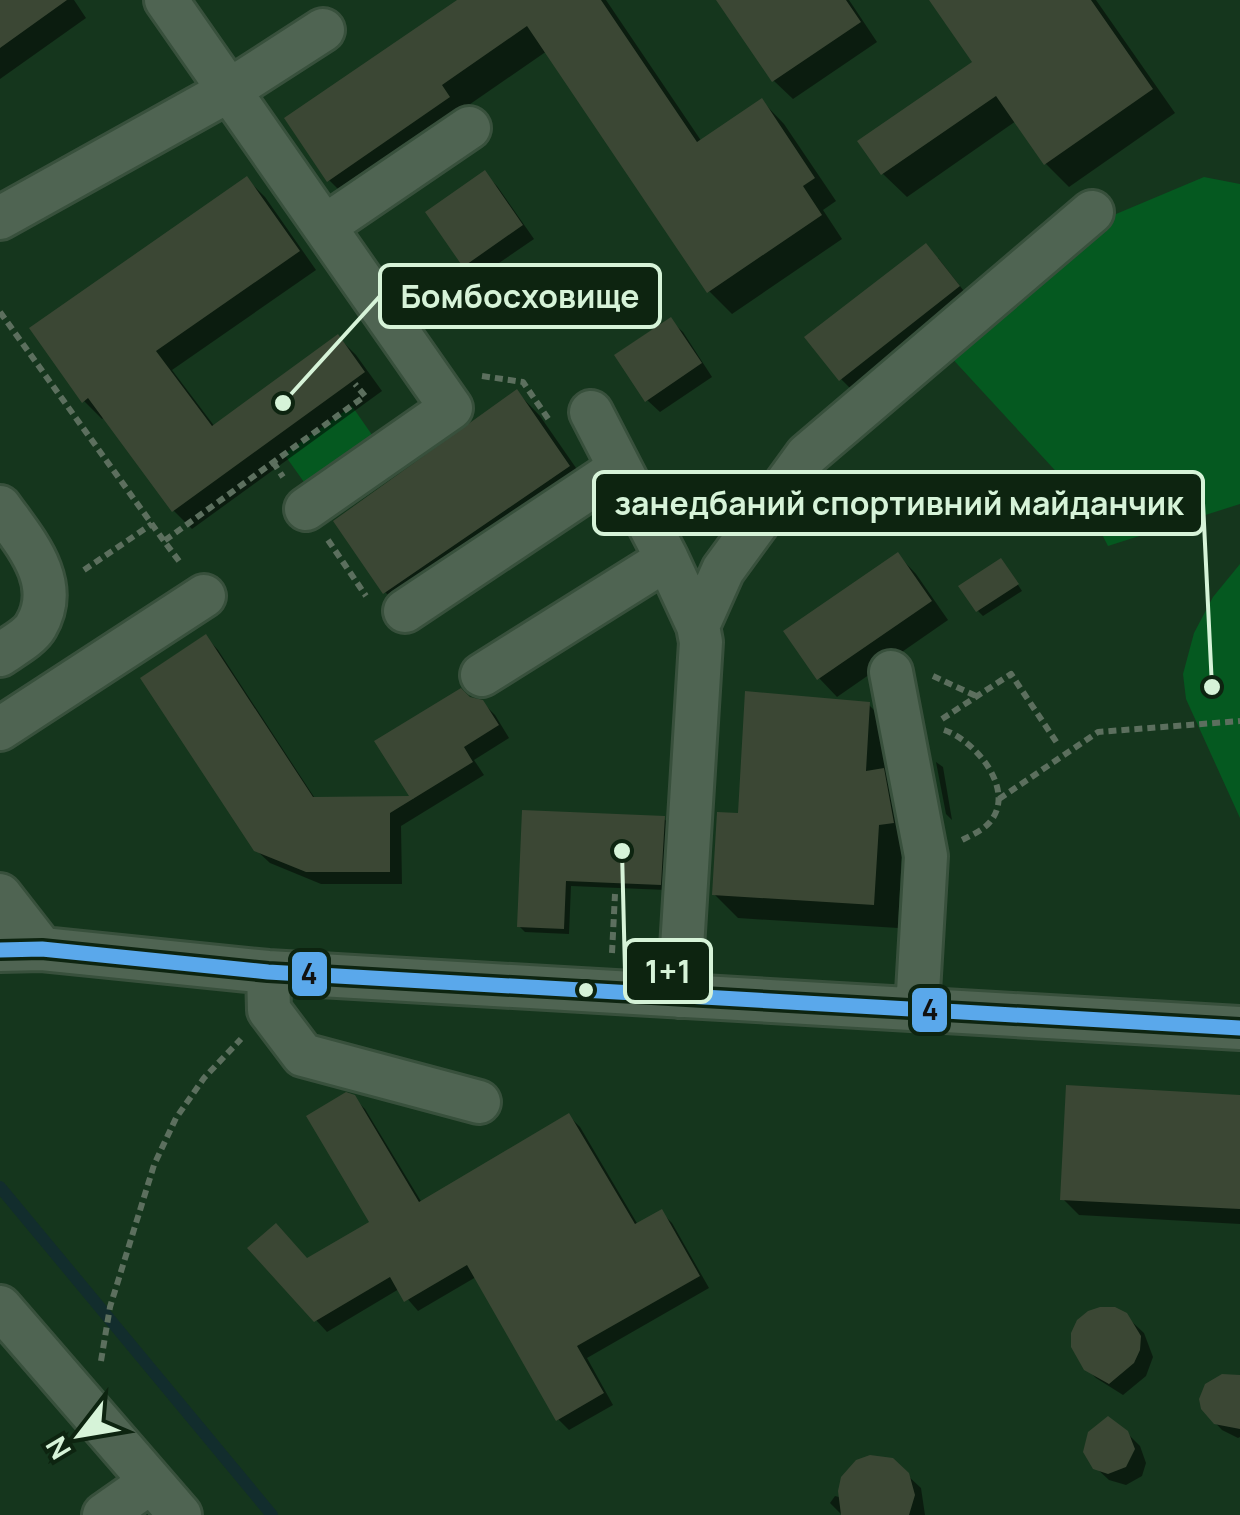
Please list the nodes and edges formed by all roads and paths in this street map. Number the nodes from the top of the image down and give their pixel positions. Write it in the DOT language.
graph roads {
  1 [pos="166,0"];
  2 [pos="322,30"];
  3 [pos="230,90"];
  4 [pos="468,128"];
  5 [pos="1092,212"];
  6 [pos="0,218"];
  7 [pos="325,226"];
  8 [pos="0,312"];
  9 [pos="423,367"];
  10 [pos="355,384"];
  11 [pos="574,422"];
  12 [pos="618,470"];
  13 [pos="0,507"];
  14 [pos="306,508"];
  15 [pos="152,524"];
  16 [pos="164,540"];
  17 [pos="667,559"];
  18 [pos="46,596"];
  19 [pos="204,596"];
  20 [pos="405,611"];
  21 [pos="698,626"];
  22 [pos="0,655"];
  23 [pos="891,672"];
  24 [pos="482,675"];
  25 [pos="1240,721"];
  26 [pos="0,729"];
  27 [pos="915,732"];
  28 [pos="1058,746"];
  29 [pos="999,800"];
  30 [pos="926,856"];
  31 [pos="614,894"];
  32 [pos="0,895"];
  33 [pos="42,949"];
  34 [pos="0,950"];
  35 [pos="612,956"];
  36 [pos="268,991"];
  37 [pos="679,996"];
  38 [pos="917,1010"];
  39 [pos="1240,1028"];
  40 [pos="479,1102"];
  41 [pos="0,1307"];
  42 [pos="106,1327"];
  43 [pos="152,1482"];
  44 [pos="104,1515"];
  45 [pos="180,1515"];
  1 -- 3 [label="street"];
  2 -- 3 [label="street"];
  3 -- 6 [label="street"];
  3 -- 7 [label="street"];
  4 -- 7 [label="street"];
  5 -- 21 [label="street"];
  7 -- 9 [label="street"];
  8 -- 15 [label="path"];
  9 -- 11 [label="path"];
  9 -- 14 [label="street"];
  10 -- 16 [label="path"];
  11 -- 12 [label="street"];
  12 -- 17 [label="street"];
  12 -- 20 [label="street"];
  13 -- 18 [label="street"];
  15 -- 16 [label="path"];
  15 -- 18 [label="path"];
  16 -- 19 [label="path"];
  17 -- 21 [label="street"];
  17 -- 24 [label="street"];
  18 -- 22 [label="street"];
  19 -- 26 [label="street"];
  21 -- 37 [label="street"];
  23 -- 27 [label="street"];
  25 -- 29 [label="path"];
  27 -- 28 [label="path"];
  27 -- 29 [label="path"];
  27 -- 30 [label="street"];
  29 -- 30 [label="path"];
  30 -- 38 [label="street"];
  31 -- 35 [label="path"];
  32 -- 33 [label="street"];
  33 -- 34 [label="street"];
  33 -- 36 [label="street"];
  36 -- 37 [label="street"];
  36 -- 40 [label="street"];
  36 -- 42 [label="path"];
  37 -- 38 [label="street"];
  38 -- 39 [label="street"];
  41 -- 43 [label="street"];
  43 -- 44 [label="street"];
  43 -- 45 [label="street"];
}
